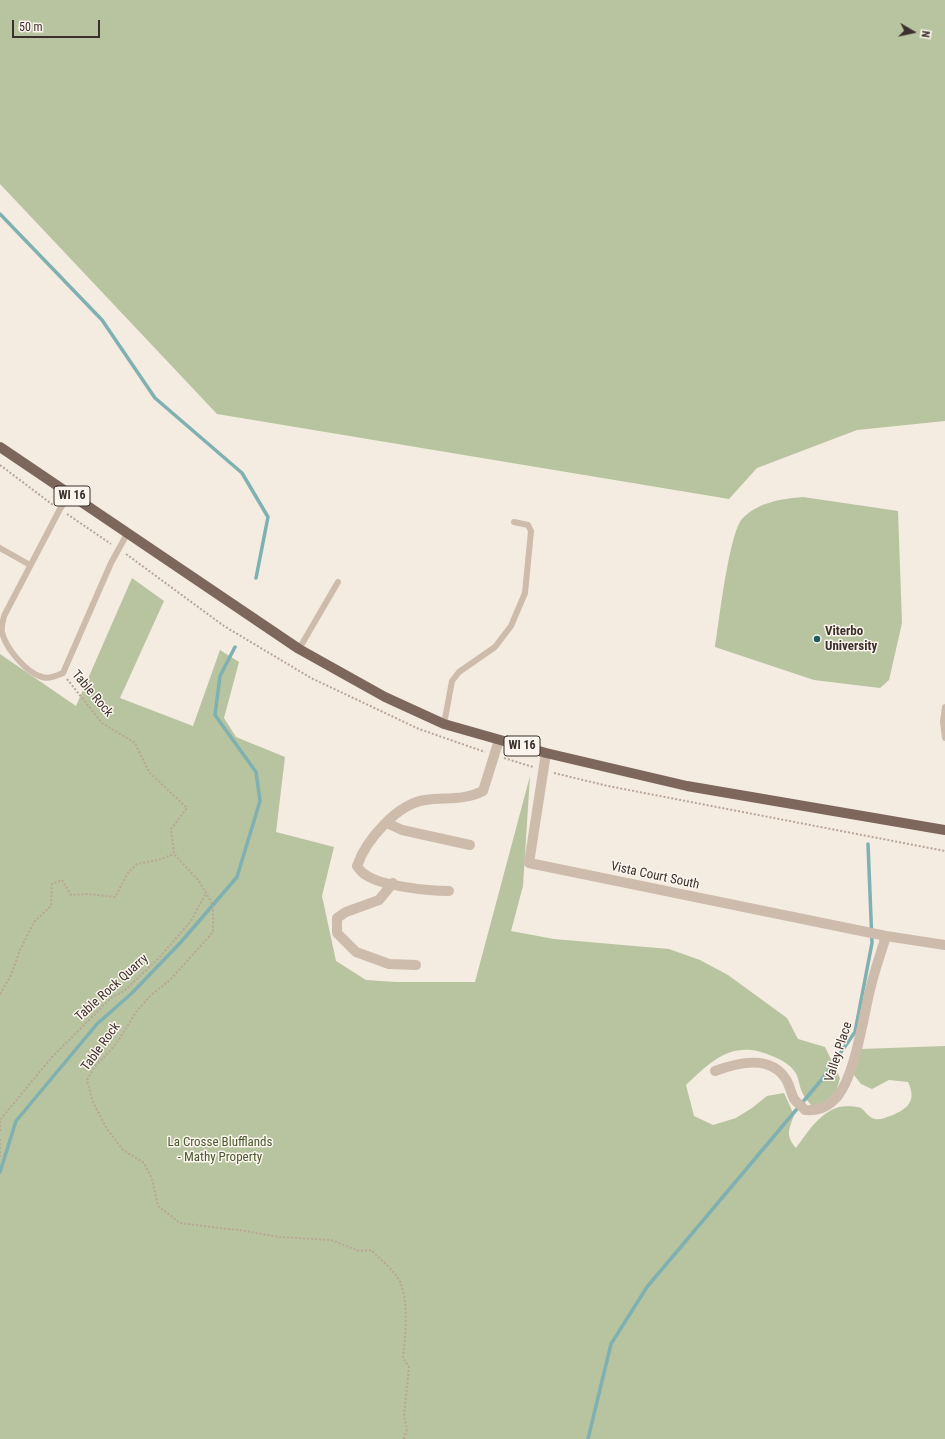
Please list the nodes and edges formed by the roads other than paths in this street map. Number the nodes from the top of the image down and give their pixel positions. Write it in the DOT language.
graph roads {
  1 [pos="0,446"];
  2 [pos="70,494"];
  3 [pos="514,522"];
  4 [pos="126,534"];
  5 [pos="0,548"];
  6 [pos="30,565"];
  7 [pos="338,582"];
  8 [pos="298,649"];
  9 [pos="945,707"];
  10 [pos="444,724"];
  11 [pos="945,738"];
  12 [pos="499,740"];
  13 [pos="546,753"];
  14 [pos="387,823"];
  15 [pos="945,830"];
  16 [pos="470,845"];
  17 [pos="393,884"];
  18 [pos="449,890"];
  19 [pos="886,936"];
  20 [pos="945,945"];
  21 [pos="416,965"];
  22 [pos="715,1071"];
  1 -- 2 [label="main road, WI 16"];
  2 -- 4 [label="main road, WI 16"];
  2 -- 6 [label="lane"];
  3 -- 10 [label="lane"];
  4 -- 6 [label="lane"];
  4 -- 8 [label="main road, WI 16"];
  5 -- 6 [label="lane"];
  7 -- 8 [label="lane"];
  8 -- 10 [label="main road, WI 16"];
  9 -- 11 [label="lane"];
  10 -- 12 [label="main road, WI 16"];
  12 -- 13 [label="main road, WI 16"];
  12 -- 14 [label="street"];
  13 -- 15 [label="main road, WI 16"];
  13 -- 19 [label="street, Vista Court South"];
  14 -- 16 [label="street"];
  14 -- 17 [label="street"];
  17 -- 18 [label="street"];
  17 -- 21 [label="street"];
  19 -- 20 [label="street"];
  19 -- 22 [label="street, Valley Place"];
}
